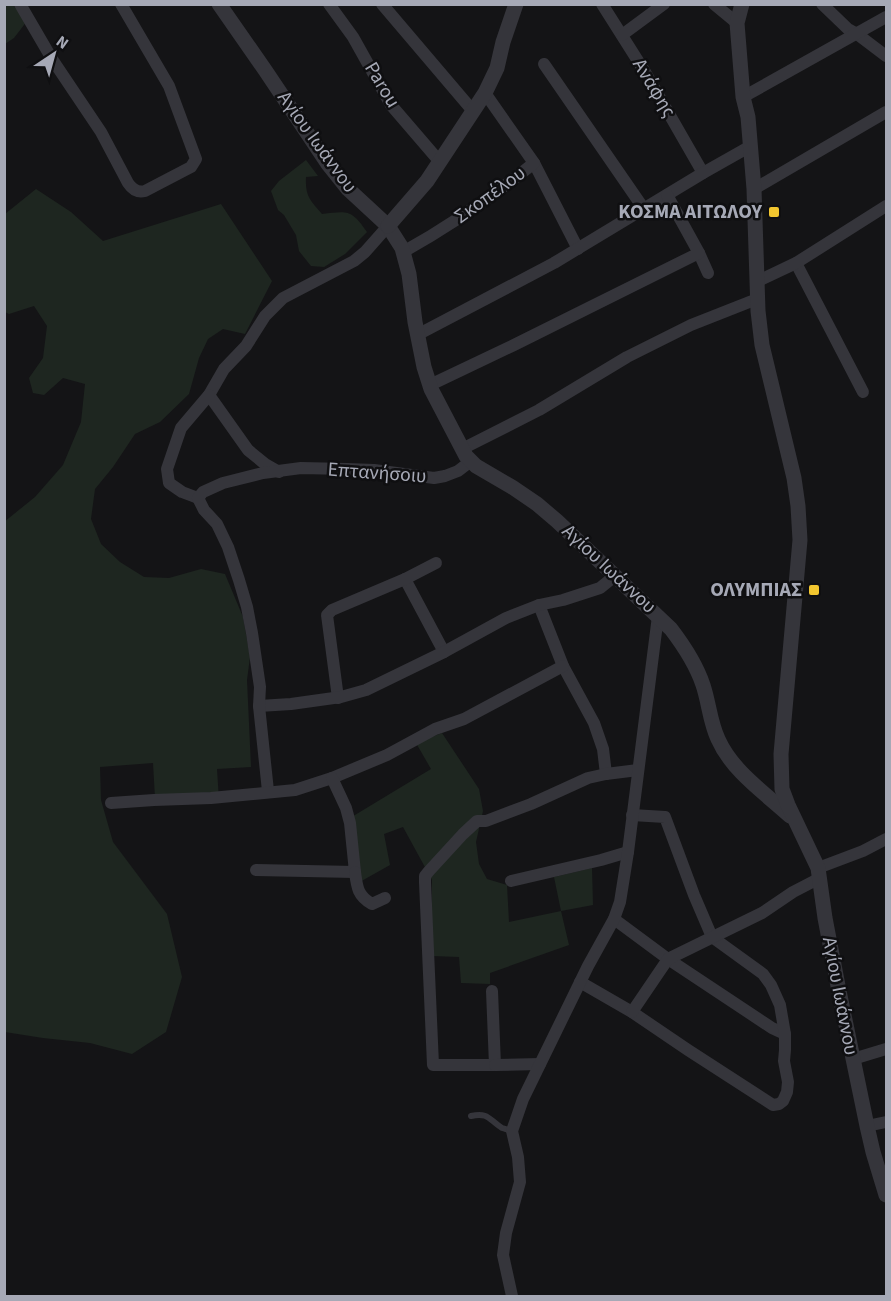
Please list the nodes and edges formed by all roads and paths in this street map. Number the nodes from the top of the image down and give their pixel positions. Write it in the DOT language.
graph roads {
  1 [pos="20,4"];
  2 [pos="122,4"];
  3 [pos="219,4"];
  4 [pos="329,4"];
  5 [pos="382,4"];
  6 [pos="516,4"];
  7 [pos="602,4"];
  8 [pos="664,4"];
  9 [pos="714,4"];
  10 [pos="742,4"];
  11 [pos="822,4"];
  12 [pos="886,17"];
  13 [pos="737,23"];
  14 [pos="857,34"];
  15 [pos="622,36"];
  16 [pos="886,56"];
  17 [pos="544,64"];
  18 [pos="485,93"];
  19 [pos="743,97"];
  20 [pos="472,111"];
  21 [pos="886,112"];
  22 [pos="749,147"];
  23 [pos="440,162"];
  24 [pos="534,163"];
  25 [pos="703,173"];
  26 [pos="754,189"];
  27 [pos="667,195"];
  28 [pos="886,206"];
  29 [pos="644,209"];
  30 [pos="388,226"];
  31 [pos="578,249"];
  32 [pos="403,252"];
  33 [pos="699,253"];
  34 [pos="796,263"];
  35 [pos="708,273"];
  36 [pos="756,282"];
  37 [pos="757,300"];
  38 [pos="417,335"];
  39 [pos="430,385"];
  40 [pos="863,392"];
  41 [pos="209,395"];
  42 [pos="467,455"];
  43 [pos="279,472"];
  44 [pos="198,498"];
  45 [pos="436,563"];
  46 [pos="615,575"];
  47 [pos="405,579"];
  48 [pos="539,605"];
  49 [pos="658,616"];
  50 [pos="444,652"];
  51 [pos="563,666"];
  52 [pos="338,698"];
  53 [pos="259,706"];
  54 [pos="638,770"];
  55 [pos="606,774"];
  56 [pos="332,778"];
  57 [pos="268,791"];
  58 [pos="111,803"];
  59 [pos="632,815"];
  60 [pos="795,820"];
  61 [pos="886,839"];
  62 [pos="628,852"];
  63 [pos="256,870"];
  64 [pos="355,872"];
  65 [pos="819,873"];
  66 [pos="511,881"];
  67 [pos="386,898"];
  68 [pos="614,919"];
  69 [pos="712,937"];
  70 [pos="668,959"];
  71 [pos="580,982"];
  72 [pos="492,991"];
  73 [pos="632,1011"];
  74 [pos="785,1034"];
  75 [pos="886,1049"];
  76 [pos="853,1059"];
  77 [pos="540,1064"];
  78 [pos="495,1065"];
  79 [pos="471,1116"];
  80 [pos="886,1122"];
  81 [pos="867,1126"];
  82 [pos="512,1131"];
  83 [pos="886,1195"];
  84 [pos="512,1296"];
  1 -- 2 [label="street"];
  3 -- 30 [label="street, Αγίου Ιωάννου"];
  4 -- 23 [label="street, Parou"];
  5 -- 20 [label="street"];
  6 -- 18 [label="street"];
  7 -- 15 [label="street, Ανάφης"];
  8 -- 15 [label="street"];
  9 -- 13 [label="street"];
  10 -- 13 [label="street"];
  11 -- 14 [label="street"];
  12 -- 14 [label="street"];
  13 -- 19 [label="street"];
  14 -- 16 [label="street"];
  14 -- 19 [label="street"];
  15 -- 25 [label="street, Ανάφης"];
  17 -- 29 [label="street"];
  18 -- 20 [label="street"];
  18 -- 24 [label="street, Σκοπέλου"];
  19 -- 22 [label="street"];
  20 -- 23 [label="street"];
  21 -- 26 [label="street"];
  22 -- 25 [label="street"];
  22 -- 26 [label="street"];
  23 -- 30 [label="street"];
  24 -- 31 [label="street"];
  24 -- 32 [label="street, Σκοπέλου"];
  25 -- 27 [label="street"];
  26 -- 36 [label="street"];
  27 -- 29 [label="street"];
  27 -- 33 [label="street"];
  28 -- 34 [label="street"];
  29 -- 31 [label="street"];
  30 -- 32 [label="street, Αγίου Ιωάννου"];
  30 -- 41 [label="street"];
  31 -- 38 [label="street"];
  32 -- 38 [label="street, Αγίου Ιωάννου"];
  33 -- 35 [label="street"];
  33 -- 39 [label="street"];
  34 -- 36 [label="street"];
  34 -- 40 [label="street"];
  36 -- 37 [label="street"];
  37 -- 42 [label="street, Επτανήσοιυ"];
  37 -- 60 [label="street"];
  38 -- 39 [label="street, Αγίου Ιωάννου"];
  39 -- 42 [label="street, Αγίου Ιωάννου"];
  41 -- 43 [label="street"];
  41 -- 44 [label="street"];
  42 -- 43 [label="street, Επτανήσοιυ"];
  42 -- 46 [label="street, Αγίου Ιωάννου"];
  43 -- 44 [label="street, Επτανήσοιυ"];
  44 -- 53 [label="street"];
  45 -- 47 [label="street"];
  46 -- 48 [label="street"];
  46 -- 49 [label="street, Αγίου Ιωάννου"];
  47 -- 50 [label="street"];
  47 -- 52 [label="street"];
  48 -- 50 [label="street"];
  48 -- 51 [label="street"];
  49 -- 54 [label="street"];
  49 -- 60 [label="street, Αγίου Ιωάννου"];
  50 -- 52 [label="street"];
  51 -- 55 [label="street"];
  51 -- 56 [label="street"];
  52 -- 53 [label="street"];
  53 -- 57 [label="street"];
  54 -- 55 [label="street"];
  54 -- 59 [label="street"];
  55 -- 78 [label="street"];
  56 -- 57 [label="street"];
  56 -- 64 [label="street"];
  57 -- 58 [label="street"];
  59 -- 62 [label="street"];
  59 -- 69 [label="street"];
  60 -- 65 [label="street, Αγίου Ιωάννου"];
  61 -- 65 [label="street"];
  62 -- 66 [label="street"];
  62 -- 68 [label="street"];
  63 -- 64 [label="street"];
  64 -- 67 [label="street"];
  65 -- 69 [label="street"];
  65 -- 76 [label="street, Αγίου Ιωάννου"];
  68 -- 70 [label="street"];
  68 -- 71 [label="street"];
  69 -- 70 [label="street"];
  69 -- 74 [label="street"];
  70 -- 73 [label="street"];
  70 -- 74 [label="street"];
  71 -- 73 [label="street"];
  71 -- 77 [label="street"];
  72 -- 78 [label="street"];
  73 -- 74 [label="street"];
  75 -- 76 [label="street"];
  76 -- 81 [label="street, Αγίου Ιωάννου"];
  77 -- 78 [label="street"];
  77 -- 82 [label="street"];
  79 -- 82 [label="lane"];
  80 -- 81 [label="street"];
  81 -- 83 [label="street, Αγίου Ιωάννου"];
  82 -- 84 [label="street"];
}
